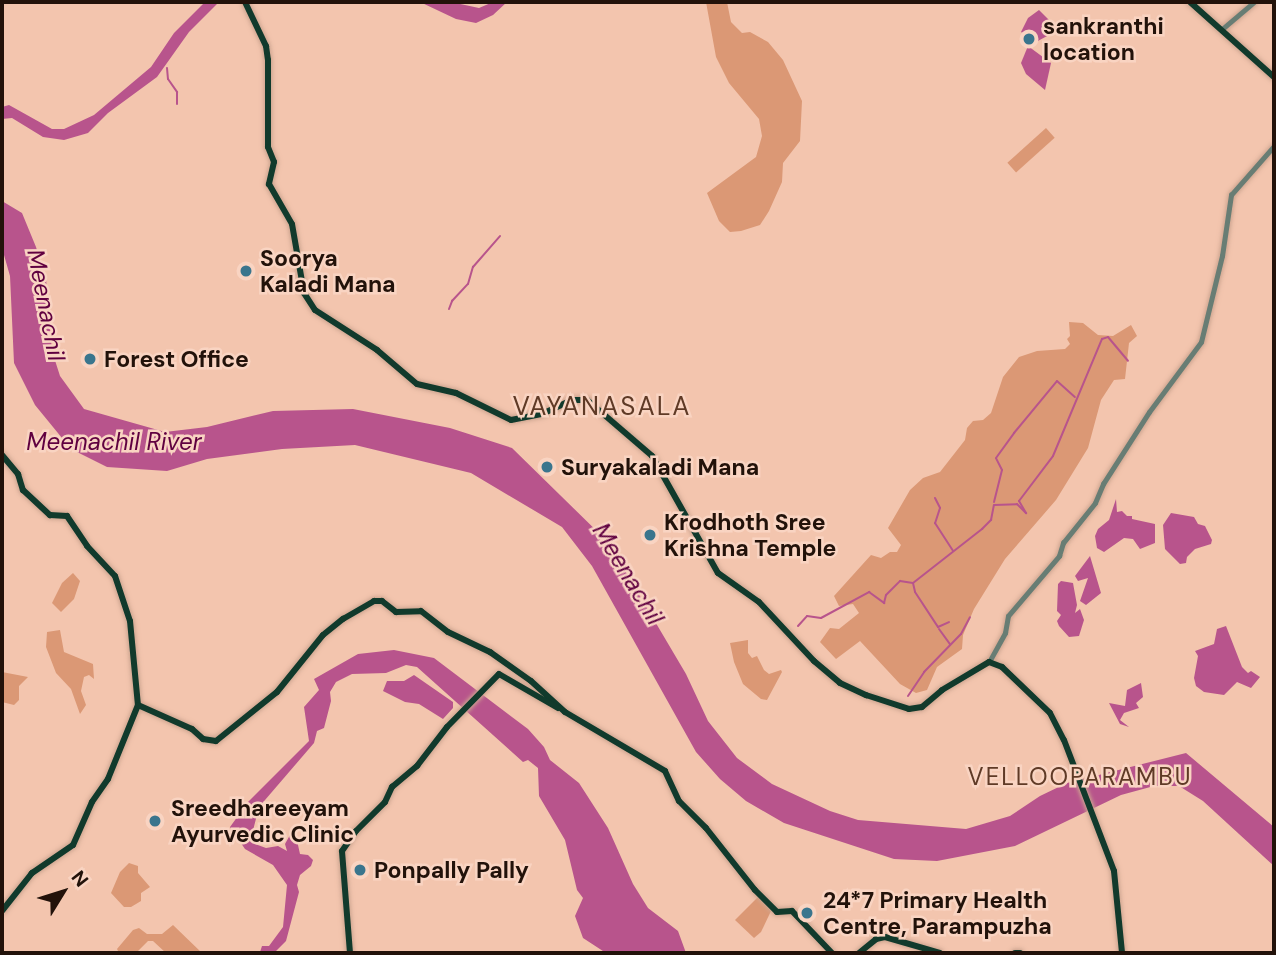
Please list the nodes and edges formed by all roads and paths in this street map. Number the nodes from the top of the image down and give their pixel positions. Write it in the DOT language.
graph roads {
  1 [pos="245,2"];
  2 [pos="1191,2"];
  3 [pos="1254,2"];
  4 [pos="1220,31"];
  5 [pos="1274,77"];
  6 [pos="1274,146"];
  7 [pos="2,455"];
  8 [pos="989,662"];
  9 [pos="138,705"];
  10 [pos="565,712"];
  11 [pos="2,911"];
  12 [pos="350,953"];
  13 [pos="832,953"];
  14 [pos="859,953"];
  15 [pos="940,953"];
  16 [pos="1015,953"];
  17 [pos="1020,953"];
  18 [pos="1122,953"];
  1 -- 8 [label="main road"];
  2 -- 4 [label="main road"];
  3 -- 4 [label="street"];
  4 -- 5 [label="main road"];
  6 -- 8 [label="street"];
  7 -- 9 [label="main road"];
  8 -- 18 [label="main road"];
  9 -- 10 [label="main road"];
  9 -- 11 [label="main road"];
  10 -- 12 [label="main road"];
  10 -- 13 [label="main road"];
  14 -- 15 [label="main road"];
  16 -- 17 [label="main road"];
}
